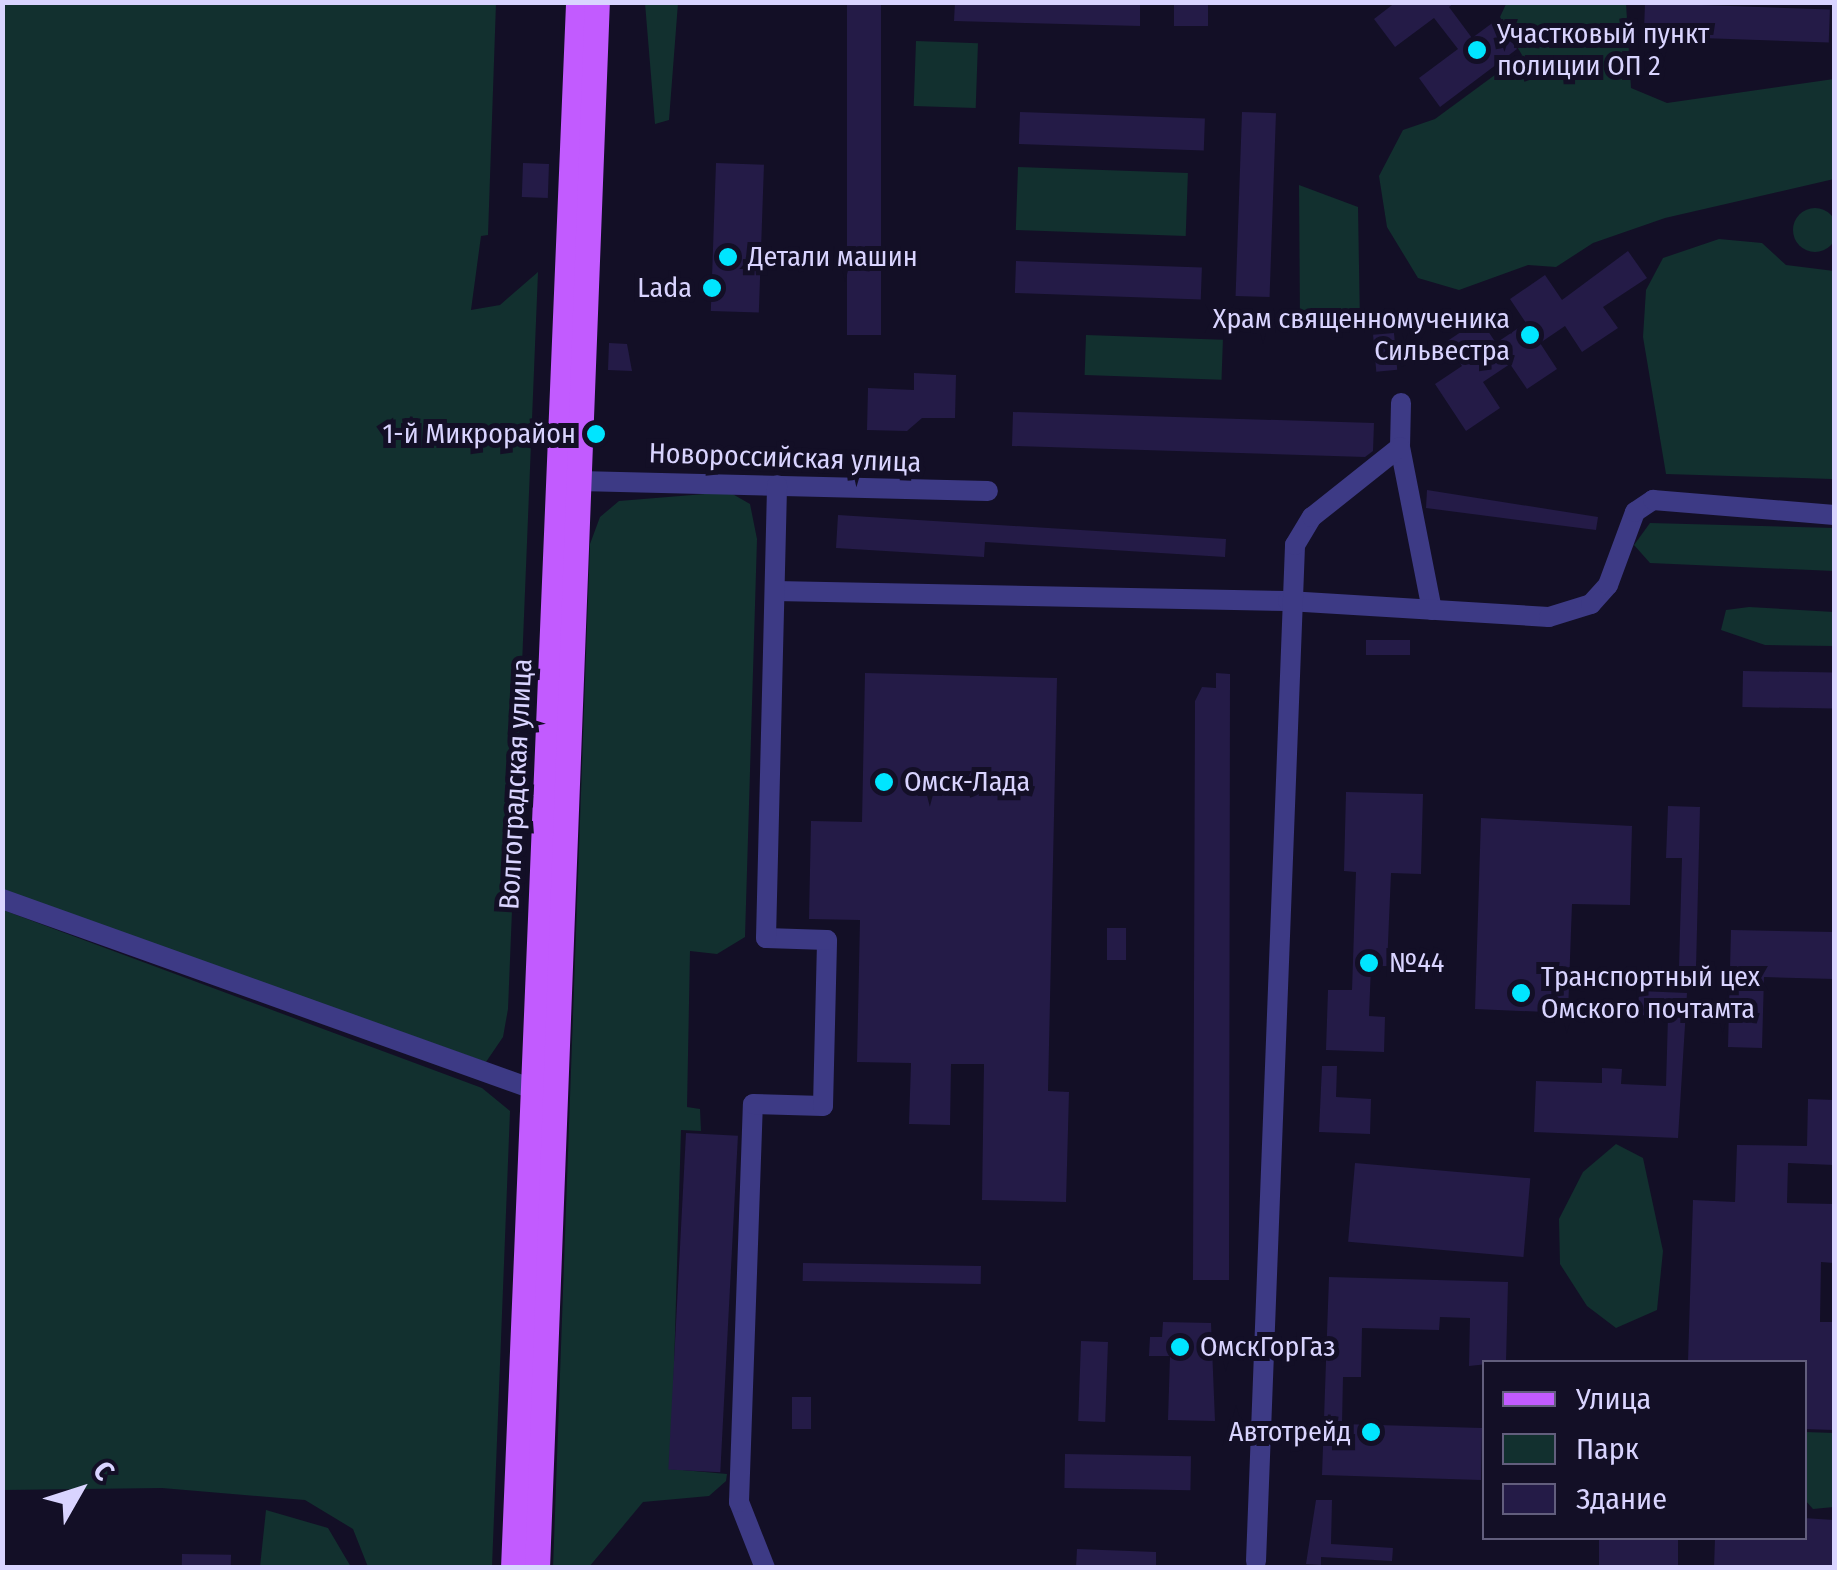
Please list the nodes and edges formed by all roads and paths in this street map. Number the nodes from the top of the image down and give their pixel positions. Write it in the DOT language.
graph roads {
  1 [pos="578,2"];
  2 [pos="597,2"];
  3 [pos="1401,403"];
  4 [pos="1400,447"];
  5 [pos="580,481"];
  6 [pos="777,485"];
  7 [pos="988,490"];
  8 [pos="1834,515"];
  9 [pos="775,591"];
  10 [pos="1288,600"];
  11 [pos="1432,610"];
  12 [pos="2,899"];
  13 [pos="542,1093"];
  14 [pos="1256,1561"];
  15 [pos="513,1568"];
  16 [pos="537,1568"];
  17 [pos="765,1568"];
  1 -- 13 [label="main road, Волгоградская улица"];
  2 -- 5 [label="main road, Волгоградская улица"];
  3 -- 4 [label="street"];
  4 -- 10 [label="street"];
  4 -- 11 [label="street"];
  5 -- 6 [label="street, Новороссийская улица"];
  5 -- 13 [label="main road, Волгоградская улица"];
  6 -- 7 [label="street, Новороссийская улица"];
  6 -- 9 [label="street"];
  8 -- 11 [label="street"];
  9 -- 10 [label="street"];
  9 -- 17 [label="street"];
  10 -- 11 [label="street"];
  10 -- 14 [label="street"];
  12 -- 13 [label="street"];
  13 -- 15 [label="main road, Волгоградская улица"];
  13 -- 16 [label="main road, Волгоградская улица"];
}
